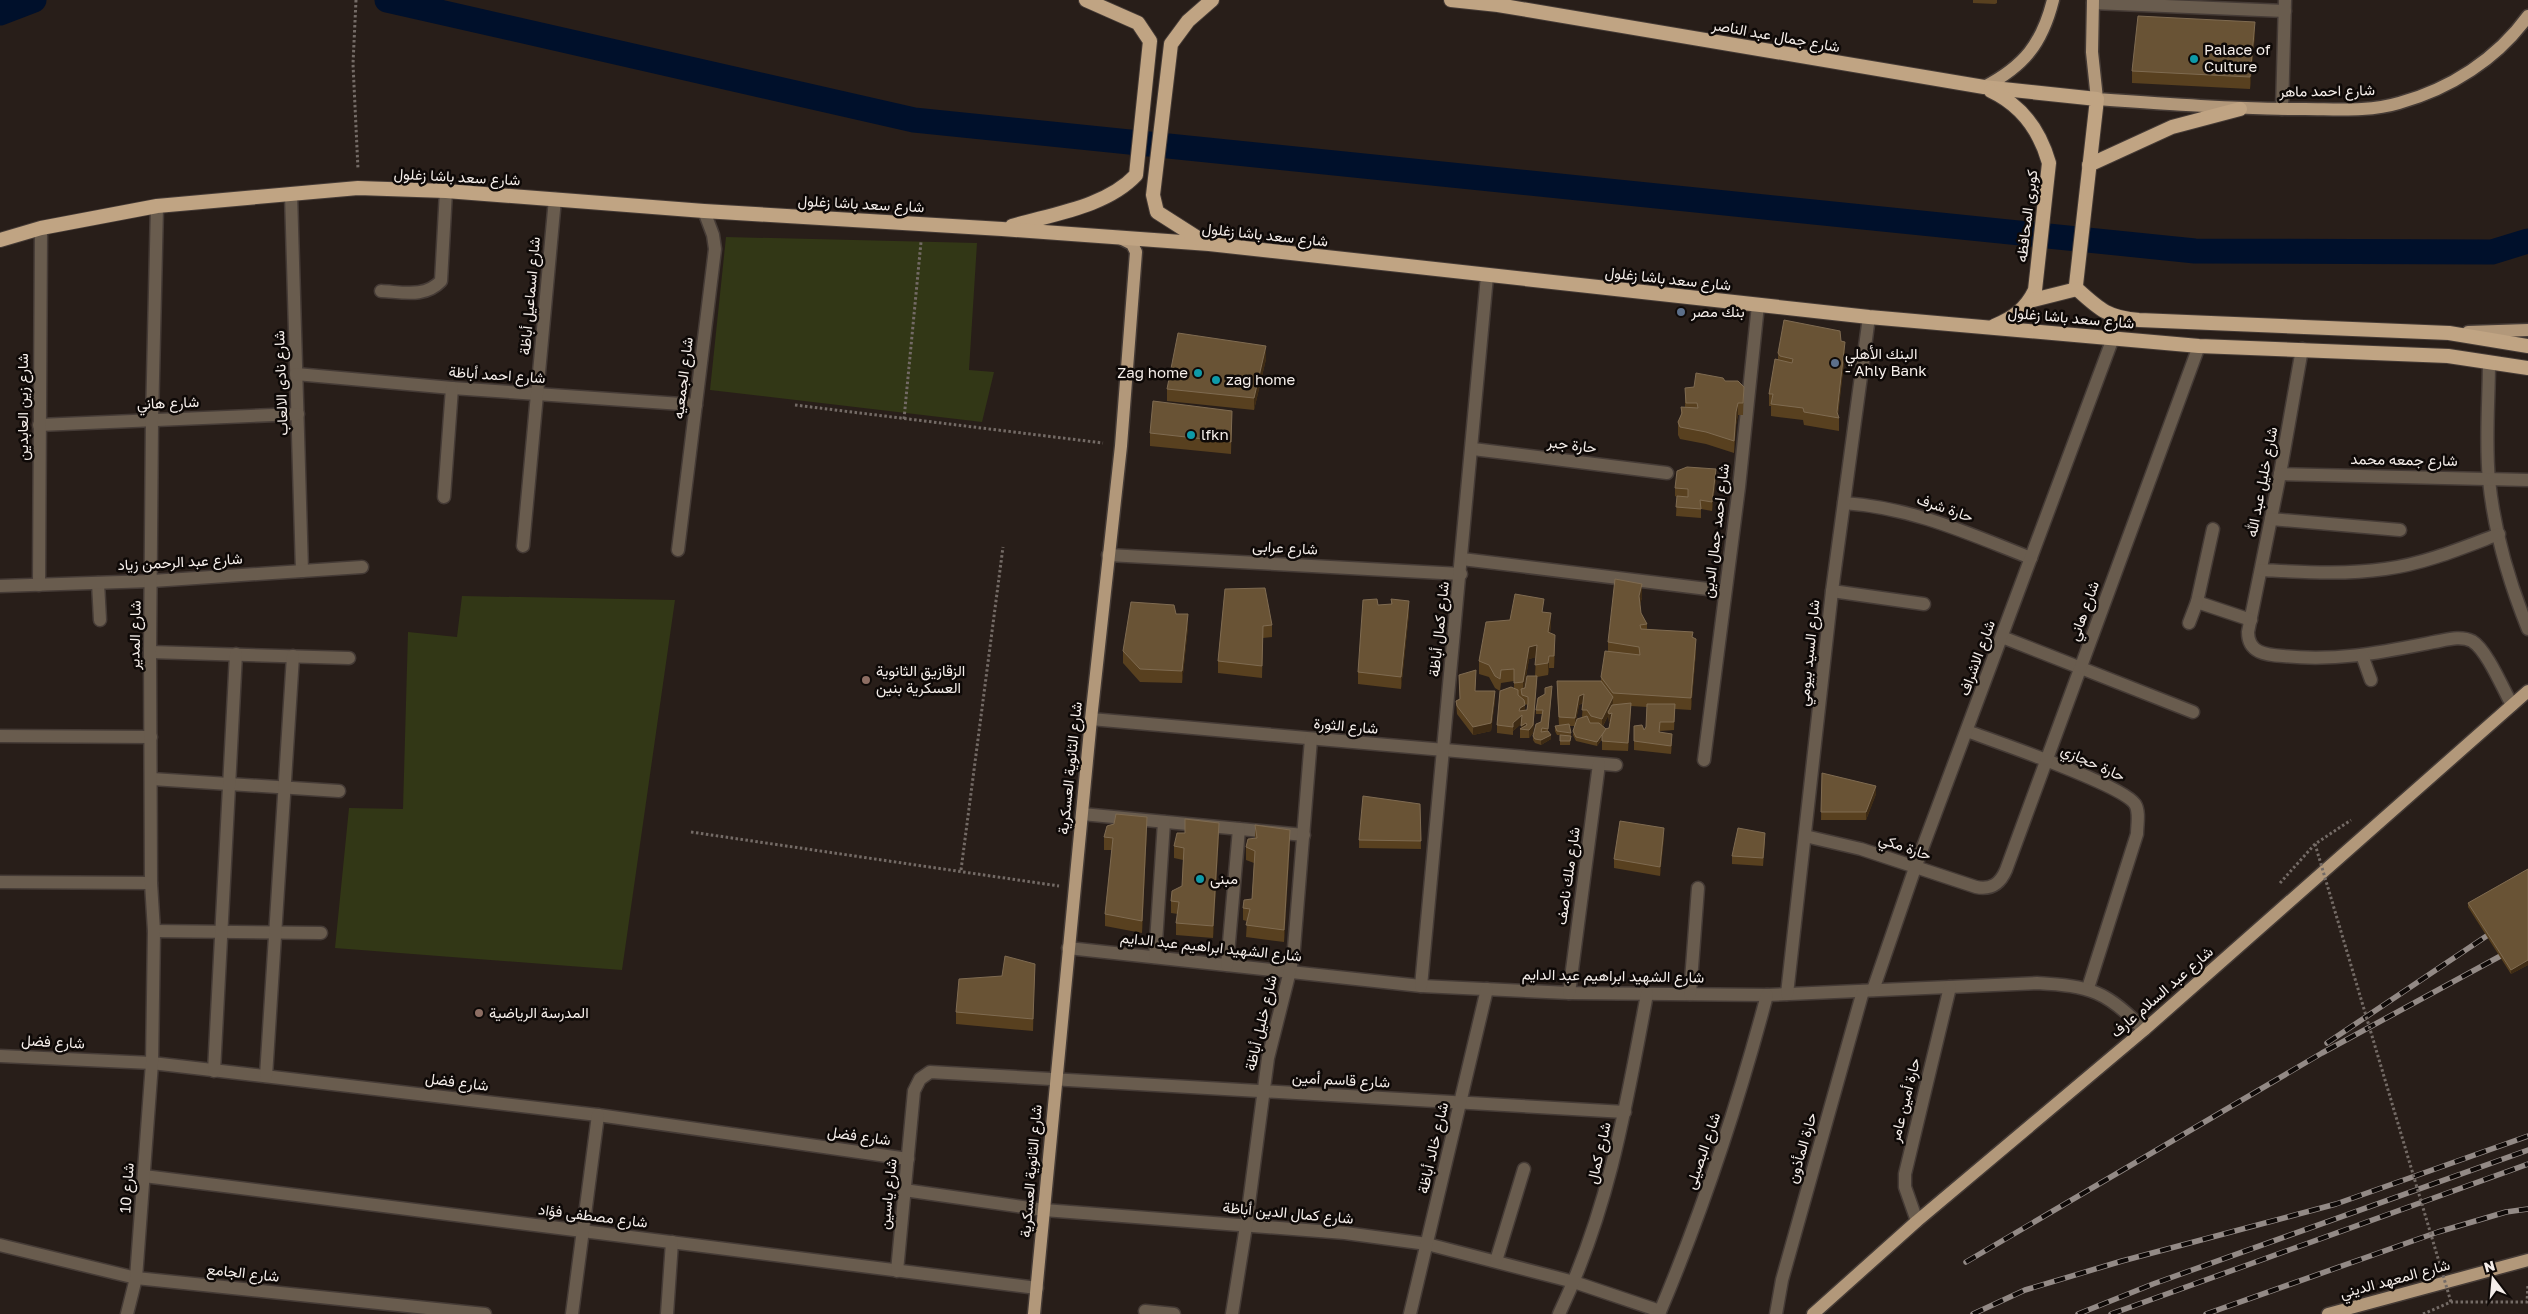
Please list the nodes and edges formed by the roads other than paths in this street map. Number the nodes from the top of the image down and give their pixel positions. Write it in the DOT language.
graph roads {
  1 [pos="1086,0"];
  2 [pos="1212,0"];
  3 [pos="1451,0"];
  4 [pos="2053,0"];
  5 [pos="2093,2"];
  6 [pos="1498,3"];
  7 [pos="2285,5"];
  8 [pos="2528,16"];
  9 [pos="1984,87"];
  10 [pos="2097,99"];
  11 [pos="2240,109"];
  12 [pos="2282,109"];
  13 [pos="2089,167"];
  14 [pos="446,191"];
  15 [pos="291,194"];
  16 [pos="555,199"];
  17 [pos="157,206"];
  18 [pos="704,211"];
  19 [pos="41,228"];
  20 [pos="1002,229"];
  21 [pos="1116,236"];
  22 [pos="0,240"];
  23 [pos="1209,244"];
  24 [pos="1487,276"];
  25 [pos="2076,287"];
  26 [pos="382,291"];
  27 [pos="2032,296"];
  28 [pos="1758,305"];
  29 [pos="1869,317"];
  30 [pos="1993,326"];
  31 [pos="2528,330"];
  32 [pos="2449,333"];
  33 [pos="2113,338"];
  34 [pos="2199,346"];
  35 [pos="2528,346"];
  36 [pos="2302,349"];
  37 [pos="2489,362"];
  38 [pos="2528,368"];
  39 [pos="296,374"];
  40 [pos="452,388"];
  41 [pos="537,394"];
  42 [pos="696,405"];
  43 [pos="298,414"];
  44 [pos="152,420"];
  45 [pos="40,425"];
  46 [pos="1473,448"];
  47 [pos="1667,473"];
  48 [pos="2280,474"];
  49 [pos="2488,478"];
  50 [pos="2528,480"];
  51 [pos="444,497"];
  52 [pos="1844,503"];
  53 [pos="2272,519"];
  54 [pos="2213,529"];
  55 [pos="2400,530"];
  56 [pos="2499,534"];
  57 [pos="523,546"];
  58 [pos="678,550"];
  59 [pos="1108,555"];
  60 [pos="2032,558"];
  61 [pos="1462,559"];
  62 [pos="362,567"];
  63 [pos="2261,570"];
  64 [pos="302,571"];
  65 [pos="1460,574"];
  66 [pos="152,581"];
  67 [pos="98,583"];
  68 [pos="39,585"];
  69 [pos="0,586"];
  70 [pos="1832,591"];
  71 [pos="1724,592"];
  72 [pos="2197,602"];
  73 [pos="1924,604"];
  74 [pos="100,620"];
  75 [pos="2251,620"];
  76 [pos="2189,623"];
  77 [pos="2528,628"];
  78 [pos="2002,637"];
  79 [pos="150,652"];
  80 [pos="236,654"];
  81 [pos="2362,655"];
  82 [pos="293,656"];
  83 [pos="349,658"];
  84 [pos="2080,668"];
  85 [pos="2371,680"];
  86 [pos="2528,691"];
  87 [pos="2512,705"];
  88 [pos="2193,712"];
  89 [pos="1091,719"];
  90 [pos="1967,731"];
  91 [pos="0,736"];
  92 [pos="150,736"];
  93 [pos="1312,739"];
  94 [pos="1443,751"];
  95 [pos="1704,760"];
  96 [pos="2046,760"];
  97 [pos="1599,764"];
  98 [pos="1616,765"];
  99 [pos="152,779"];
  100 [pos="229,784"];
  101 [pos="285,788"];
  102 [pos="339,791"];
  103 [pos="1082,814"];
  104 [pos="1164,822"];
  105 [pos="1240,829"];
  106 [pos="1304,835"];
  107 [pos="1804,836"];
  108 [pos="1915,868"];
  109 [pos="0,882"];
  110 [pos="151,883"];
  111 [pos="1994,885"];
  112 [pos="1698,888"];
  113 [pos="154,931"];
  114 [pos="221,932"];
  115 [pos="276,933"];
  116 [pos="320,933"];
  117 [pos="1068,948"];
  118 [pos="1155,957"];
  119 [pos="1227,965"];
  120 [pos="1290,971"];
  121 [pos="1421,986"];
  122 [pos="1950,987"];
  123 [pos="2088,988"];
  124 [pos="1487,989"];
  125 [pos="1868,990"];
  126 [pos="1568,993"];
  127 [pos="1647,994"];
  128 [pos="1690,994"];
  129 [pos="1787,994"];
  130 [pos="1767,995"];
  131 [pos="2144,1030"];
  132 [pos="0,1056"];
  133 [pos="152,1063"];
  134 [pos="214,1070"];
  135 [pos="266,1076"];
  136 [pos="1056,1079"];
  137 [pos="1263,1092"];
  138 [pos="1460,1103"];
  139 [pos="1625,1112"];
  140 [pos="598,1115"];
  141 [pos="908,1159"];
  142 [pos="1524,1169"];
  143 [pos="144,1176"];
  144 [pos="904,1190"];
  145 [pos="1044,1210"];
  146 [pos="1917,1221"];
  147 [pos="1246,1226"];
  148 [pos="584,1231"];
  149 [pos="672,1242"];
  150 [pos="1427,1244"];
  151 [pos="0,1245"];
  152 [pos="2528,1260"];
  153 [pos="1496,1261"];
  154 [pos="897,1271"];
  155 [pos="136,1278"];
  156 [pos="1574,1282"];
  157 [pos="1037,1288"];
  158 [pos="1145,1311"];
  159 [pos="1659,1313"];
  160 [pos="127,1314"];
  161 [pos="485,1314"];
  162 [pos="572,1314"];
  163 [pos="667,1314"];
  164 [pos="1034,1314"];
  165 [pos="1174,1314"];
  166 [pos="1232,1314"];
  167 [pos="1410,1314"];
  168 [pos="1559,1314"];
  169 [pos="1776,1314"];
  170 [pos="1813,1314"];
  171 [pos="2328,1314"];
  1 -- 20 [label="highway"];
  2 -- 23 [label="highway"];
  3 -- 6 [label="highway, شارع جمال عبد الناصر"];
  4 -- 9 [label="main road"];
  5 -- 7 [label="street"];
  5 -- 10 [label="main road"];
  6 -- 9 [label="highway, شارع جمال عبد الناصر"];
  7 -- 12 [label="street"];
  8 -- 12 [label="main road, شارع احمد ماهر"];
  9 -- 10 [label="highway, شارع جمال عبد الناصر"];
  9 -- 27 [label="highway, كوبرى المحافظه"];
  10 -- 11 [label="main road, شارع احمد ماهر"];
  10 -- 13 [label="highway"];
  11 -- 12 [label="main road, شارع احمد ماهر"];
  11 -- 13 [label="highway"];
  13 -- 25 [label="highway"];
  14 -- 15 [label="highway, شارع سعد باشا زغلول"];
  14 -- 16 [label="highway, شارع سعد باشا زغلول"];
  14 -- 26 [label="street"];
  15 -- 17 [label="highway, شارع سعد باشا زغلول"];
  15 -- 39 [label="street, شارع نادى الالعاب"];
  16 -- 18 [label="highway, شارع سعد باشا زغلول"];
  16 -- 41 [label="street, شارع اسماعيل أباظة"];
  17 -- 19 [label="highway, شارع سعد باشا زغلول"];
  17 -- 44 [label="street, شارع المدير"];
  18 -- 20 [label="highway, شارع سعد باشا زغلول"];
  18 -- 42 [label="street, شارع الجمعيه"];
  19 -- 22 [label="highway, شارع سعد باشا زغلول"];
  19 -- 45 [label="street, شارع زين العابدين"];
  20 -- 21 [label="highway, شارع سعد باشا زغلول"];
  21 -- 23 [label="highway, شارع سعد باشا زغلول"];
  21 -- 59 [label="main road, شارع الثانوية العسكرية"];
  23 -- 24 [label="highway, شارع سعد باشا زغلول"];
  24 -- 28 [label="highway, شارع سعد باشا زغلول"];
  24 -- 46 [label="street, شارع كمال أباظة"];
  25 -- 27 [label="highway"];
  25 -- 32 [label="highway, شارع سعد باشا زغلول"];
  27 -- 30 [label="highway"];
  28 -- 29 [label="highway, شارع سعد باشا زغلول"];
  28 -- 71 [label="street, شارع احمد جمال الدين"];
  29 -- 30 [label="highway, شارع سعد باشا زغلول"];
  29 -- 52 [label="street, شارع السيد بيومي"];
  30 -- 33 [label="highway, شارع سعد باشا زغلول"];
  31 -- 32 [label="main road"];
  32 -- 35 [label="highway, شارع سعد باشا زغلول"];
  33 -- 34 [label="highway, شارع سعد باشا زغلول"];
  33 -- 60 [label="street, شارع الاشراف"];
  34 -- 36 [label="highway, شارع سعد باشا زغلول"];
  34 -- 84 [label="street, شارع هاني"];
  36 -- 37 [label="highway, شارع سعد باشا زغلول"];
  36 -- 48 [label="street, شارع خليل عبد الله"];
  37 -- 38 [label="highway, شارع سعد باشا زغلول"];
  37 -- 49 [label="street"];
  39 -- 40 [label="street, شارع احمد أباظة"];
  39 -- 43 [label="street, شارع نادى الالعاب"];
  40 -- 41 [label="street, شارع احمد أباظة"];
  40 -- 51 [label="street"];
  41 -- 42 [label="street, شارع احمد أباظة"];
  41 -- 57 [label="street, شارع اسماعيل أباظة"];
  42 -- 58 [label="street, شارع الجمعيه"];
  43 -- 44 [label="street, شارع هاني"];
  43 -- 64 [label="street, شارع نادى الالعاب"];
  44 -- 45 [label="street, شارع هاني"];
  44 -- 66 [label="street, شارع المدير"];
  45 -- 68 [label="street, شارع زين العابدين"];
  46 -- 47 [label="street, حارة جبر"];
  46 -- 61 [label="street, شارع كمال أباظة"];
  48 -- 49 [label="street, شارع جمعه محمد"];
  48 -- 53 [label="street, شارع خليل عبد الله"];
  49 -- 50 [label="street, شارع جمعه محمد"];
  49 -- 56 [label="street"];
  52 -- 60 [label="street, حارة شرف"];
  52 -- 70 [label="street, شارع السيد بيومي"];
  53 -- 55 [label="street"];
  53 -- 63 [label="street, شارع خليل عبد الله"];
  54 -- 72 [label="street"];
  56 -- 63 [label="street"];
  56 -- 77 [label="street"];
  59 -- 65 [label="street, شارع عرابى"];
  59 -- 89 [label="main road, شارع الثانوية العسكرية"];
  60 -- 78 [label="street, شارع الاشراف"];
  61 -- 65 [label="street, شارع كمال أباظة"];
  61 -- 71 [label="street"];
  62 -- 64 [label="street, شارع عبد الرحمن زياد"];
  63 -- 75 [label="street, شارع خليل عبد الله"];
  64 -- 66 [label="street, شارع عبد الرحمن زياد"];
  65 -- 94 [label="street, شارع كمال أباظة"];
  66 -- 67 [label="street, شارع عبد الرحمن زياد"];
  66 -- 79 [label="street, شارع المدير"];
  67 -- 68 [label="street, شارع عبد الرحمن زياد"];
  67 -- 74 [label="street"];
  68 -- 69 [label="street, شارع عبد الرحمن زياد"];
  70 -- 73 [label="street"];
  70 -- 107 [label="street, شارع السيد بيومي"];
  71 -- 95 [label="street, شارع احمد جمال الدين"];
  72 -- 75 [label="street"];
  72 -- 76 [label="street"];
  75 -- 81 [label="street, شارع خليل عبد الله"];
  78 -- 84 [label="street"];
  78 -- 90 [label="street, شارع الاشراف"];
  79 -- 80 [label="street"];
  79 -- 92 [label="street, شارع المدير"];
  80 -- 82 [label="street"];
  80 -- 100 [label="street"];
  81 -- 85 [label="street"];
  81 -- 87 [label="street, شارع خليل عبد الله"];
  82 -- 83 [label="street"];
  82 -- 101 [label="street"];
  84 -- 88 [label="street"];
  84 -- 96 [label="street, شارع هاني"];
  86 -- 87 [label="main road, شارع عبد السلام عارف"];
  87 -- 131 [label="main road, شارع عبد السلام عارف"];
  89 -- 93 [label="street, شارع الثورة"];
  89 -- 103 [label="main road, شارع الثانوية العسكرية"];
  90 -- 96 [label="street, حارة حجازي"];
  90 -- 108 [label="street, شارع الاشراف"];
  91 -- 92 [label="street"];
  92 -- 99 [label="street, شارع المدير"];
  93 -- 94 [label="street, شارع الثورة"];
  93 -- 106 [label="street, شارع خليل أباظة"];
  94 -- 97 [label="street, شارع الثورة"];
  94 -- 121 [label="street, شارع كمال أباظة"];
  96 -- 111 [label="street, شارع هاني"];
  96 -- 123 [label="street, حارة حجازي"];
  97 -- 98 [label="street, شارع الثورة"];
  97 -- 126 [label="street, شارع ملك ناصف"];
  99 -- 100 [label="street"];
  99 -- 110 [label="street, شارع المدير"];
  100 -- 101 [label="street"];
  100 -- 114 [label="street"];
  101 -- 102 [label="street"];
  101 -- 115 [label="street"];
  103 -- 104 [label="street"];
  103 -- 117 [label="main road, شارع الثانوية العسكرية"];
  104 -- 105 [label="street"];
  104 -- 118 [label="street"];
  105 -- 106 [label="street"];
  105 -- 119 [label="street"];
  106 -- 120 [label="street, شارع خليل أباظة"];
  107 -- 108 [label="street, حارة مكي"];
  107 -- 129 [label="street, شارع السيد بيومي"];
  108 -- 111 [label="street, حارة مكي"];
  108 -- 125 [label="street, شارع الاشراف"];
  109 -- 110 [label="street"];
  110 -- 113 [label="street, شارع المدير"];
  112 -- 128 [label="street"];
  113 -- 114 [label="street"];
  113 -- 133 [label="street, شارع المدير"];
  114 -- 115 [label="street"];
  114 -- 134 [label="street"];
  115 -- 116 [label="street"];
  115 -- 135 [label="street"];
  117 -- 118 [label="street, شارع الشهيد ابراهيم عبد الدايم"];
  117 -- 136 [label="main road, شارع الثانوية العسكرية"];
  118 -- 119 [label="street, شارع الشهيد ابراهيم عبد الدايم"];
  119 -- 120 [label="street, شارع الشهيد ابراهيم عبد الدايم"];
  120 -- 121 [label="street, شارع الشهيد ابراهيم عبد الدايم"];
  120 -- 137 [label="street, شارع خليل أباظة"];
  121 -- 124 [label="street, شارع الشهيد ابراهيم عبد الدايم"];
  122 -- 123 [label="street, شارع الشهيد ابراهيم عبد الدايم"];
  122 -- 125 [label="street, شارع الشهيد ابراهيم عبد الدايم"];
  122 -- 146 [label="street, حارة أمين عامر"];
  123 -- 131 [label="street, شارع الشهيد ابراهيم عبد الدايم"];
  124 -- 126 [label="street, شارع الشهيد ابراهيم عبد الدايم"];
  124 -- 138 [label="street, شارع خالد أباظة"];
  125 -- 129 [label="street, شارع الشهيد ابراهيم عبد الدايم"];
  125 -- 169 [label="street, حارة المأذون"];
  126 -- 127 [label="street, شارع الشهيد ابراهيم عبد الدايم"];
  127 -- 128 [label="street, شارع الشهيد ابراهيم عبد الدايم"];
  127 -- 139 [label="street, شارع كمال"];
  128 -- 130 [label="street, شارع الشهيد ابراهيم عبد الدايم"];
  129 -- 130 [label="street, شارع الشهيد ابراهيم عبد الدايم"];
  130 -- 159 [label="street, شارع البصيلى"];
  131 -- 146 [label="main road, شارع عبد السلام عارف"];
  132 -- 133 [label="street, شارع فضل"];
  133 -- 134 [label="street, شارع فضل"];
  133 -- 143 [label="street, شارع 10"];
  134 -- 135 [label="street, شارع فضل"];
  135 -- 140 [label="street, شارع فضل"];
  136 -- 137 [label="street, شارع قاسم أمين"];
  136 -- 141 [label="street, شارع ياسين"];
  136 -- 145 [label="main road, شارع الثانوية العسكرية"];
  137 -- 138 [label="street, شارع قاسم أمين"];
  137 -- 147 [label="street, شارع خليل أباظة"];
  138 -- 139 [label="street, شارع قاسم أمين"];
  138 -- 150 [label="street, شارع خالد أباظة"];
  139 -- 156 [label="street, شارع كمال"];
  140 -- 141 [label="street, شارع فضل"];
  140 -- 148 [label="street"];
  141 -- 144 [label="street, شارع ياسين"];
  142 -- 153 [label="street"];
  143 -- 148 [label="street, شارع مصطفى فؤاد"];
  143 -- 155 [label="street, شارع 10"];
  144 -- 145 [label="street, شارع كمال الدين أباظة"];
  144 -- 154 [label="street, شارع ياسين"];
  145 -- 147 [label="street, شارع كمال الدين أباظة"];
  145 -- 157 [label="main road, شارع الثانوية العسكرية"];
  146 -- 170 [label="main road, شارع عبد السلام عارف"];
  147 -- 150 [label="street, شارع كمال الدين أباظة"];
  147 -- 166 [label="street, شارع خليل أباظة"];
  148 -- 149 [label="street, شارع مصطفى فؤاد"];
  148 -- 162 [label="street"];
  149 -- 154 [label="street, شارع مصطفى فؤاد"];
  149 -- 163 [label="street"];
  150 -- 153 [label="street, شارع كمال الدين أباظة"];
  150 -- 167 [label="street, شارع خالد أباظة"];
  151 -- 155 [label="street, شارع الجامع"];
  152 -- 171 [label="main road, شارع المعهد الديني"];
  153 -- 156 [label="street, شارع كمال الدين أباظة"];
  154 -- 157 [label="street, شارع مصطفى فؤاد"];
  155 -- 160 [label="street, شارع 10"];
  155 -- 161 [label="street, شارع الجامع"];
  156 -- 159 [label="street, شارع كمال الدين أباظة"];
  156 -- 168 [label="street, شارع كمال"];
  157 -- 164 [label="main road, شارع الثانوية العسكرية"];
  158 -- 165 [label="street"];
}
